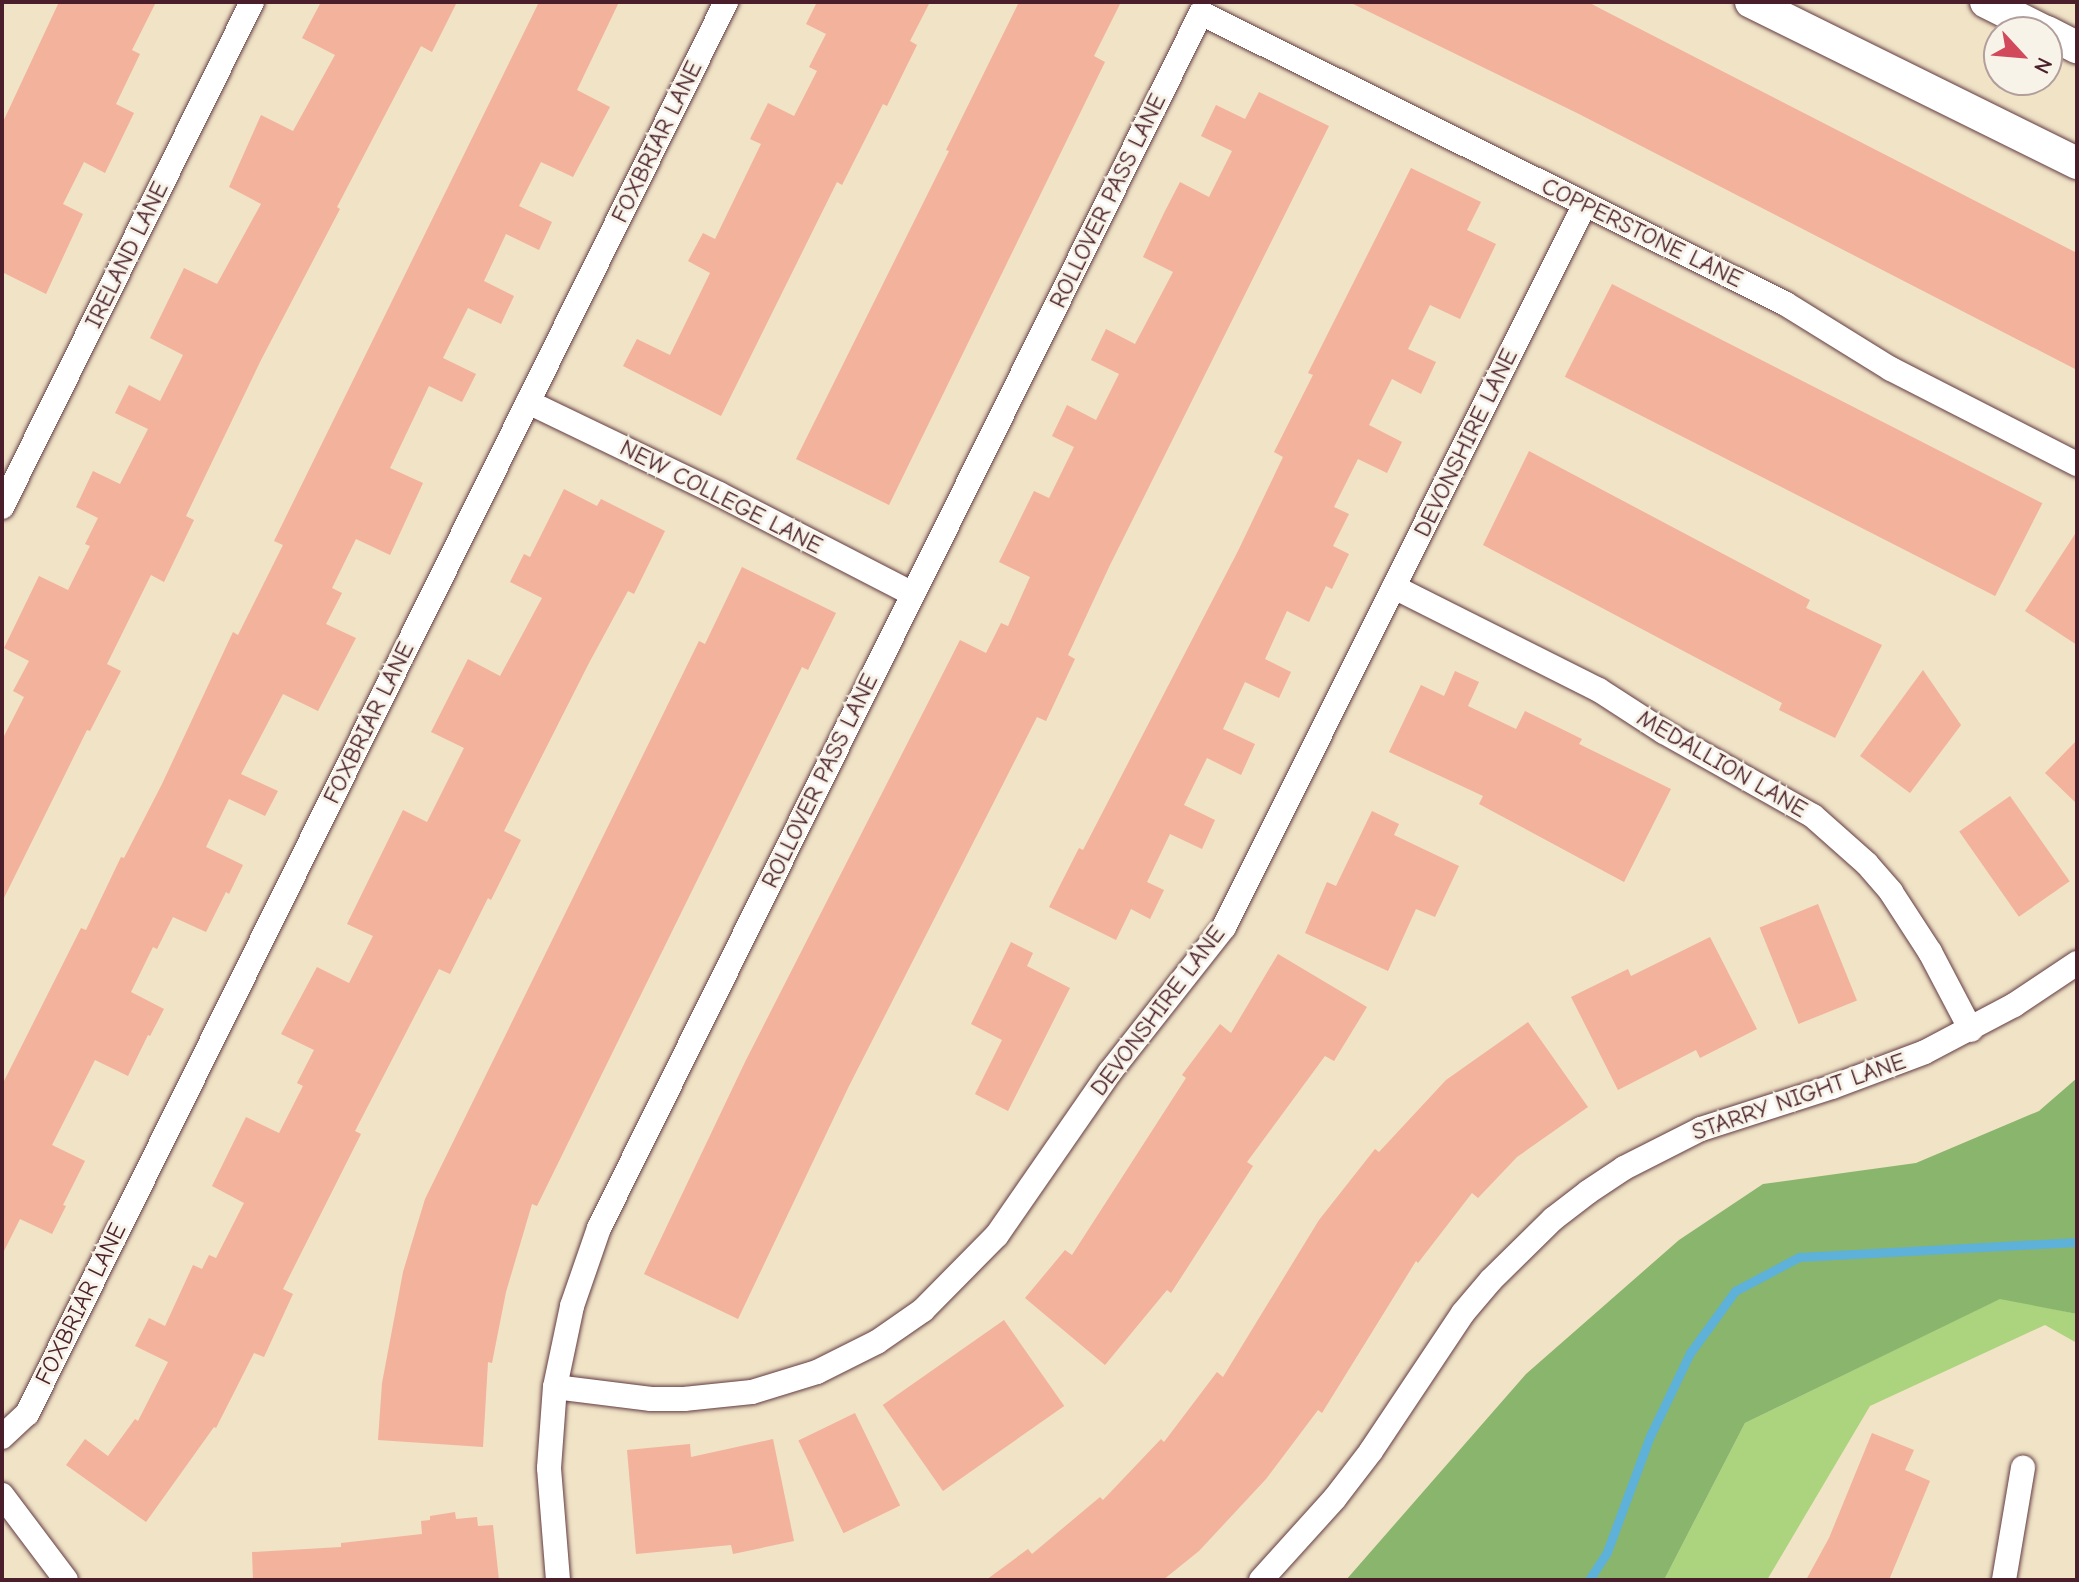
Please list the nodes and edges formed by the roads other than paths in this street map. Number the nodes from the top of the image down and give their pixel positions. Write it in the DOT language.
graph roads {
  1 [pos="252,2"];
  2 [pos="726,2"];
  3 [pos="1751,2"];
  4 [pos="1986,2"];
  5 [pos="1201,13"];
  6 [pos="2014,16"];
  7 [pos="2077,163"];
  8 [pos="1585,204"];
  9 [pos="528,402"];
  10 [pos="2077,464"];
  11 [pos="2,507"];
  12 [pos="1394,587"];
  13 [pos="913,594"];
  14 [pos="2077,963"];
  15 [pos="1971,1030"];
  16 [pos="555,1387"];
  17 [pos="2,1437"];
  18 [pos="2023,1468"];
  19 [pos="2,1495"];
  20 [pos="66,1580"];
  21 [pos="558,1580"];
  22 [pos="1261,1580"];
  23 [pos="2004,1580"];
  1 -- 11 [label="street, IRELAND LANE"];
  2 -- 9 [label="street, FOXBRIAR LANE"];
  3 -- 7 [label="main road"];
  4 -- 6 [label="main road"];
  5 -- 8 [label="street, COPPERSTONE LANE"];
  5 -- 13 [label="street, ROLLOVER PASS LANE"];
  8 -- 10 [label="street, COPPERSTONE LANE"];
  8 -- 12 [label="street, DEVONSHIRE LANE"];
  9 -- 13 [label="street, NEW COLLEGE LANE"];
  9 -- 17 [label="street, FOXBRIAR LANE"];
  12 -- 15 [label="street, MEDALLION LANE"];
  12 -- 16 [label="street, DEVONSHIRE LANE"];
  13 -- 16 [label="street, ROLLOVER PASS LANE"];
  14 -- 15 [label="street, STARRY NIGHT LANE"];
  15 -- 22 [label="street, STARRY NIGHT LANE"];
  16 -- 21 [label="street, ROLLOVER PASS LANE"];
  18 -- 23 [label="street"];
  19 -- 20 [label="street"];
}
